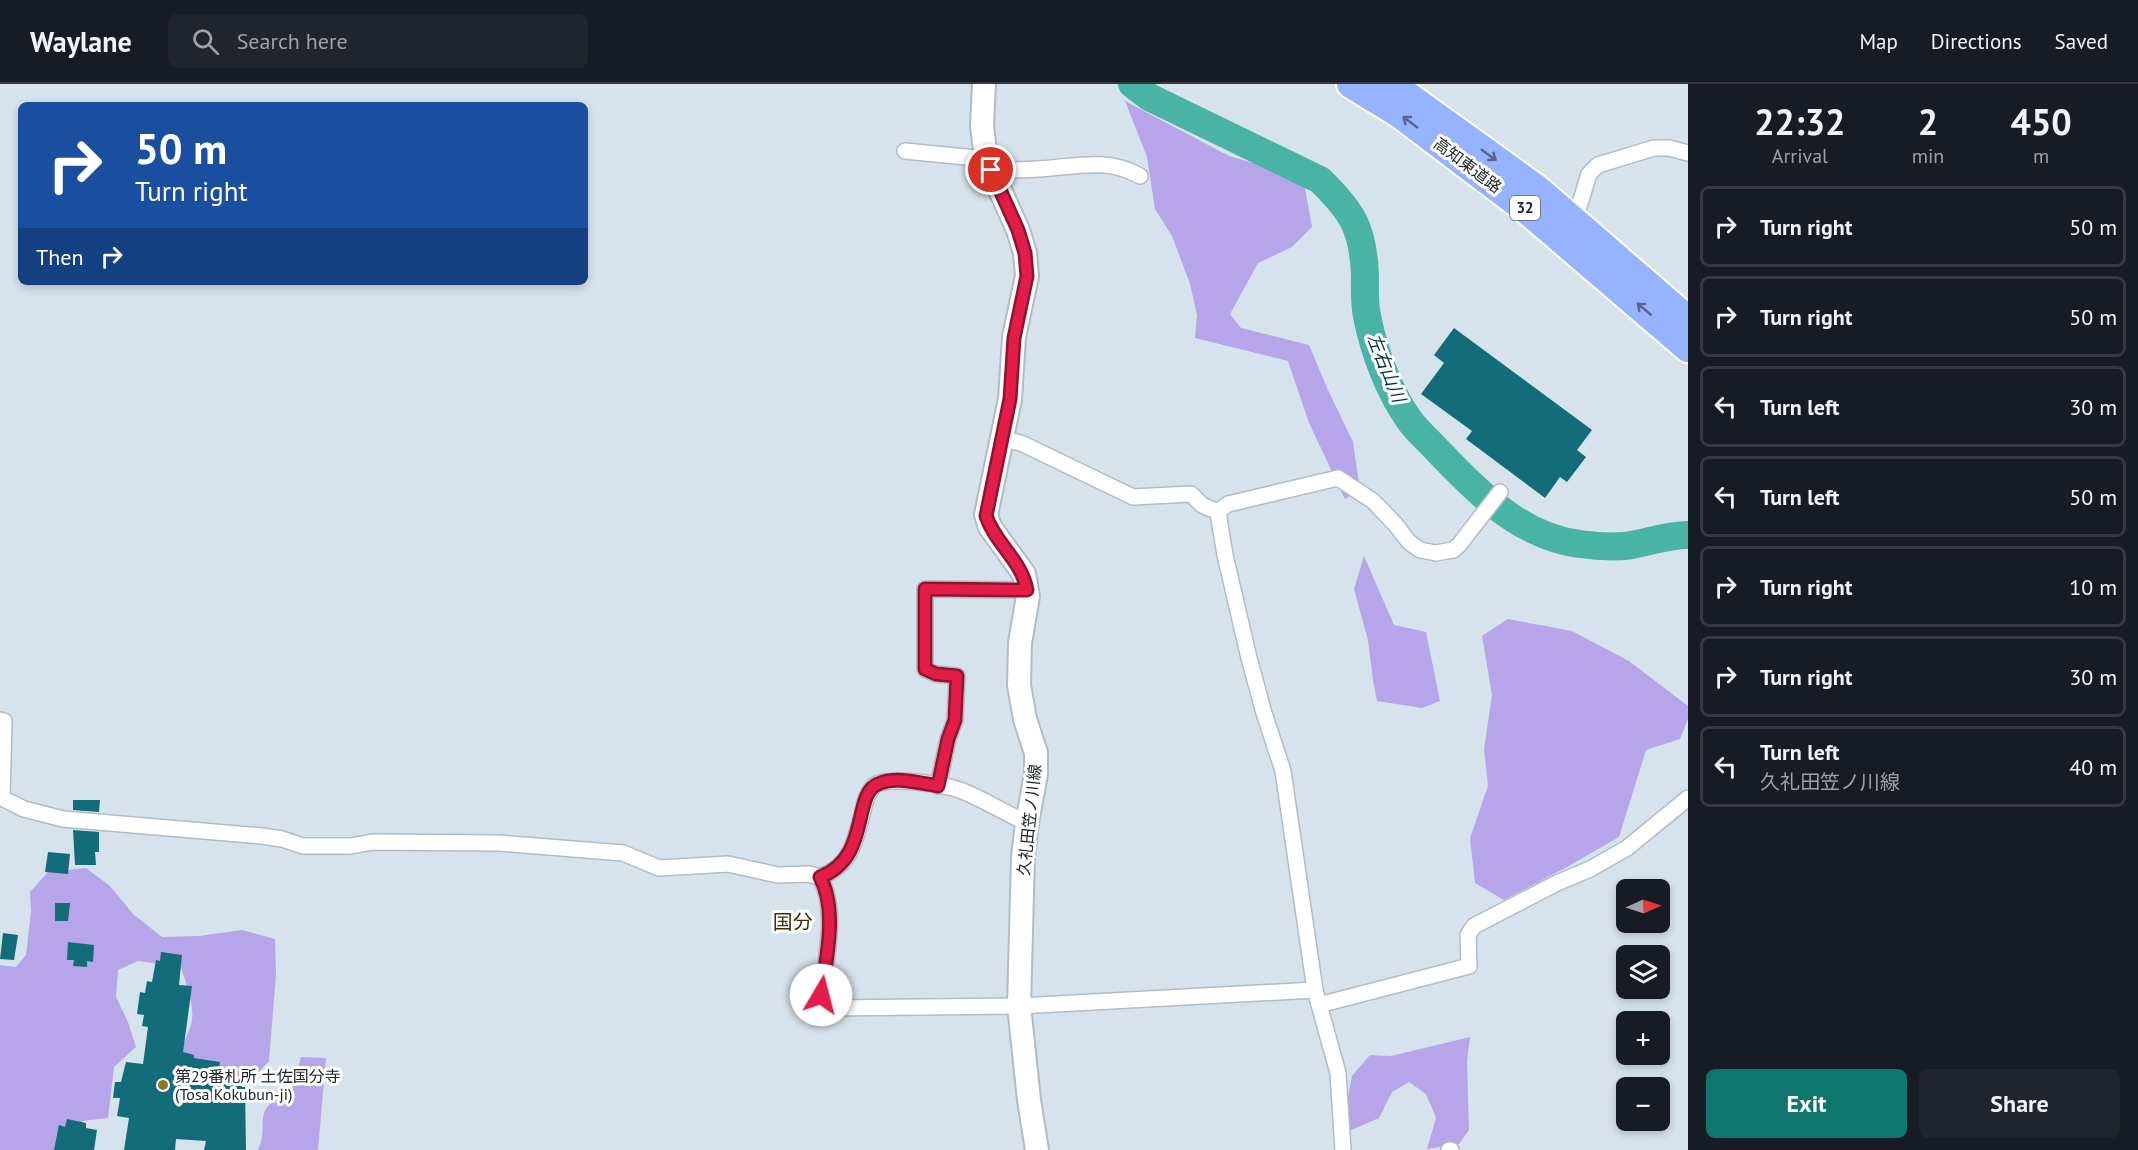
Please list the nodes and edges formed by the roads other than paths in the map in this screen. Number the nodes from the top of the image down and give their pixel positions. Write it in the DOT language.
graph roads {
  1 [pos="984,84"];
  2 [pos="1351,84"];
  3 [pos="1391,84"];
  4 [pos="905,151"];
  5 [pos="1688,153"];
  6 [pos="988,164"];
  7 [pos="1140,176"];
  8 [pos="1573,219"];
  9 [pos="1688,320"];
  10 [pos="1688,348"];
  11 [pos="1001,440"];
  12 [pos="1494,499"];
  13 [pos="1218,512"];
  14 [pos="1027,590"];
  15 [pos="0,720"];
  16 [pos="938,786"];
  17 [pos="1,797"];
  18 [pos="1688,798"];
  19 [pos="1027,823"];
  20 [pos="820,877"];
  21 [pos="1315,990"];
  22 [pos="1319,1005"];
  23 [pos="1019,1006"];
  24 [pos="1038,1150"];
  25 [pos="1343,1150"];
  1 -- 6 [label="main road, 久礼田笠ノ川線"];
  10 -- 2 [label="highway, 高知東道路 / 32, one-way"];
  3 -- 8 [label="highway, 高知東道路 / 32, one-way"];
  4 -- 6 [label="street"];
  5 -- 8 [label="street"];
  6 -- 7 [label="street"];
  6 -- 11 [label="main road, 久礼田笠ノ川線"];
  8 -- 9 [label="highway, 高知東道路 / 32"];
  11 -- 13 [label="street"];
  11 -- 14 [label="main road, 久礼田笠ノ川線"];
  12 -- 13 [label="street"];
  13 -- 21 [label="street"];
  14 -- 16 [label="street"];
  14 -- 19 [label="main road, 久礼田笠ノ川線"];
  15 -- 17 [label="street"];
  16 -- 19 [label="street"];
  16 -- 20 [label="street"];
  17 -- 20 [label="street"];
  18 -- 22 [label="street"];
  19 -- 23 [label="main road, 久礼田笠ノ川線"];
  20 -- 23 [label="street"];
  21 -- 22 [label="street"];
  21 -- 23 [label="street"];
  22 -- 25 [label="street"];
  23 -- 24 [label="main road, 久礼田笠ノ川線"];
}
